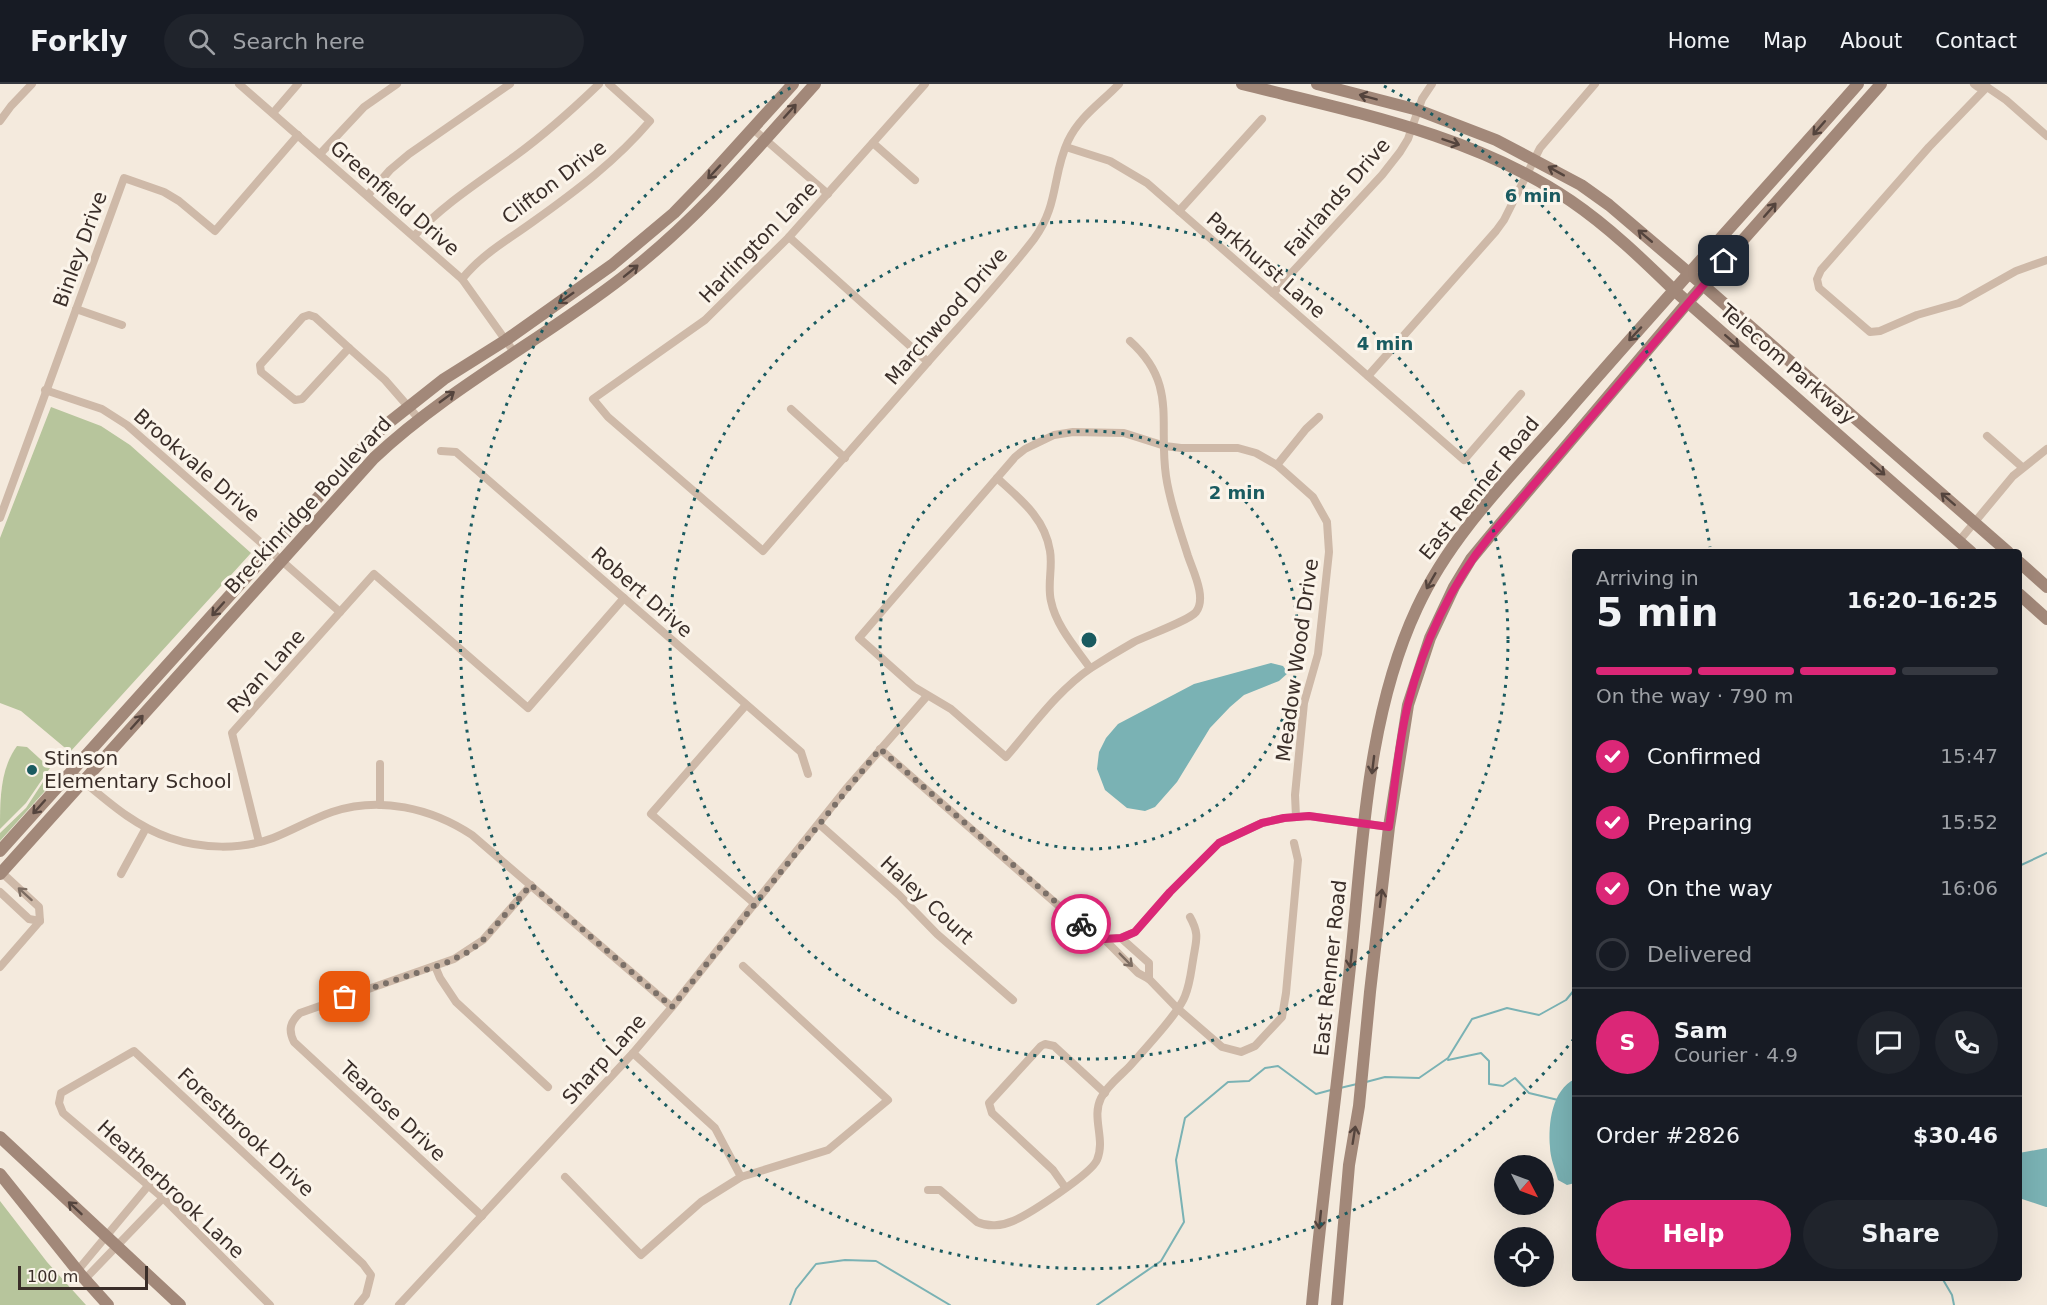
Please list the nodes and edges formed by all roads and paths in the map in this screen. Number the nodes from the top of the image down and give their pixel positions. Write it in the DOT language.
graph roads {
  1 [pos="32,84"];
  2 [pos="239,84"];
  3 [pos="298,84"];
  4 [pos="398,84"];
  5 [pos="510,84"];
  6 [pos="599,84"];
  7 [pos="609,84"];
  8 [pos="793,84"];
  9 [pos="815,84"];
  10 [pos="925,84"];
  11 [pos="1119,84"];
  12 [pos="1242,84"];
  13 [pos="1317,84"];
  14 [pos="1432,84"];
  15 [pos="1595,84"];
  16 [pos="1858,84"];
  17 [pos="1881,84"];
  18 [pos="1974,84"];
  19 [pos="1987,86"];
  20 [pos="1281,89"];
  21 [pos="1418,110"];
  22 [pos="273,113"];
  23 [pos="1262,119"];
  24 [pos="0,121"];
  25 [pos="753,129"];
  26 [pos="1412,129"];
  27 [pos="298,135"];
  28 [pos="2047,136"];
  29 [pos="766,139"];
  30 [pos="873,142"];
  31 [pos="1066,147"];
  32 [pos="320,154"];
  33 [pos="1534,159"];
  34 [pos="1526,175"];
  35 [pos="915,180"];
  36 [pos="828,194"];
  37 [pos="368,195"];
  38 [pos="1179,211"];
  39 [pos="414,236"];
  40 [pos="789,237"];
  41 [pos="2047,260"];
  42 [pos="1690,274"];
  43 [pos="462,279"];
  44 [pos="1703,285"];
  45 [pos="1675,291"];
  46 [pos="1273,293"];
  47 [pos="1688,302"];
  48 [pos="76,309"];
  49 [pos="122,325"];
  50 [pos="506,340"];
  51 [pos="1130,341"];
  52 [pos="349,348"];
  53 [pos="514,352"];
  54 [pos="928,363"];
  55 [pos="1368,376"];
  56 [pos="45,390"];
  57 [pos="1521,394"];
  58 [pos="409,406"];
  59 [pos="791,409"];
  60 [pos="1319,417"];
  61 [pos="419,418"];
  62 [pos="1987,436"];
  63 [pos="1165,446"];
  64 [pos="2047,449"];
  65 [pos="441,451"];
  66 [pos="844,458"];
  67 [pos="1277,465"];
  68 [pos="2022,467"];
  69 [pos="997,478"];
  70 [pos="0,518"];
  71 [pos="1975,522"];
  72 [pos="1959,541"];
  73 [pos="1968,549"];
  74 [pos="2005,549"];
  75 [pos="271,550"];
  76 [pos="763,551"];
  77 [pos="282,560"];
  78 [pos="2022,565"];
  79 [pos="2047,586"];
  80 [pos="2022,597"];
  81 [pos="624,598"];
  82 [pos="340,612"];
  83 [pos="2047,619"];
  84 [pos="1090,668"];
  85 [pos="927,696"];
  86 [pos="747,705"];
  87 [pos="880,749"];
  88 [pos="380,764"];
  89 [pos="71,771"];
  90 [pos="808,774"];
  91 [pos="83,781"];
  92 [pos="380,805"];
  93 [pos="1296,817"];
  94 [pos="1365,822"];
  95 [pos="819,824"];
  96 [pos="1389,827"];
  97 [pos="146,828"];
  98 [pos="259,842"];
  99 [pos="1294,843"];
  100 [pos="0,851"];
  101 [pos="0,873"];
  102 [pos="122,874"];
  103 [pos="531,885"];
  104 [pos="0,892"];
  105 [pos="755,904"];
  106 [pos="1190,917"];
  107 [pos="40,921"];
  108 [pos="1121,938"];
  109 [pos="1104,939"];
  110 [pos="435,966"];
  111 [pos="742,966"];
  112 [pos="0,967"];
  113 [pos="1149,979"];
  114 [pos="1012,1000"];
  115 [pos="672,1007"];
  116 [pos="1177,1008"];
  117 [pos="633,1053"];
  118 [pos="548,1087"];
  119 [pos="61,1093"];
  120 [pos="1105,1093"];
  121 [pos="0,1137"];
  122 [pos="1326,1161"];
  123 [pos="1349,1165"];
  124 [pos="0,1174"];
  125 [pos="565,1177"];
  126 [pos="741,1177"];
  127 [pos="148,1186"];
  128 [pos="1065,1187"];
  129 [pos="928,1191"];
  130 [pos="163,1198"];
  131 [pos="129,1208"];
  132 [pos="482,1216"];
  133 [pos="142,1220"];
  134 [pos="106,1236"];
  135 [pos="117,1246"];
  136 [pos="81,1275"];
  137 [pos="108,1305"];
  138 [pos="180,1305"];
  139 [pos="270,1305"];
  140 [pos="358,1305"];
  141 [pos="399,1305"];
  142 [pos="1312,1305"];
  143 [pos="1337,1305"];
  1 -- 24 [label="street"];
  2 -- 22 [label="street, Greenfield Drive"];
  3 -- 22 [label="street"];
  4 -- 32 [label="street"];
  5 -- 37 [label="street"];
  6 -- 39 [label="street"];
  7 -- 43 [label="street, Clifton Drive"];
  8 -- 25 [label="street, Breckinridge Boulevard"];
  29 -- 9 [label="street, Breckinridge Boulevard, one-way"];
  10 -- 30 [label="street, Harlington Lane"];
  11 -- 31 [label="street, Marchwood Drive"];
  12 -- 20 [label="street, Telecom Parkway"];
  21 -- 13 [label="street, Telecom Parkway, one-way"];
  14 -- 21 [label="street, Fairlands Drive"];
  15 -- 33 [label="street"];
  16 -- 42 [label="street, East Renner Road, one-way"];
  44 -- 17 [label="street, East Renner Road, one-way"];
  18 -- 19 [label="street"];
  19 -- 28 [label="street"];
  19 -- 41 [label="street"];
  20 -- 26 [label="street, Telecom Parkway"];
  21 -- 26 [label="street, Fairlands Drive"];
  21 -- 33 [label="street, Telecom Parkway"];
  22 -- 27 [label="street, Greenfield Drive"];
  23 -- 38 [label="street"];
  25 -- 29 [label="street"];
  25 -- 50 [label="street, Breckinridge Boulevard, one-way"];
  26 -- 34 [label="street, Telecom Parkway, one-way"];
  26 -- 46 [label="street, Fairlands Drive"];
  27 -- 32 [label="street, Greenfield Drive"];
  27 -- 48 [label="street, Binley Drive"];
  29 -- 36 [label="street"];
  53 -- 29 [label="street, Breckinridge Boulevard, one-way"];
  30 -- 35 [label="street"];
  30 -- 36 [label="street, Harlington Lane"];
  31 -- 38 [label="street, Parkhurst Lane"];
  31 -- 54 [label="street, Marchwood Drive"];
  32 -- 37 [label="street, Greenfield Drive"];
  33 -- 34 [label="street"];
  42 -- 33 [label="street, Telecom Parkway, one-way"];
  34 -- 45 [label="street, Telecom Parkway"];
  34 -- 55 [label="street"];
  36 -- 40 [label="street, Harlington Lane"];
  37 -- 39 [label="street, Greenfield Drive"];
  38 -- 46 [label="street, Parkhurst Lane"];
  39 -- 43 [label="street, Greenfield Drive"];
  40 -- 54 [label="street"];
  40 -- 76 [label="street, Harlington Lane"];
  42 -- 44 [label="street, Telecom Parkway"];
  42 -- 45 [label="street, East Renner Road"];
  43 -- 50 [label="street, Greenfield Drive"];
  44 -- 47 [label="street, East Renner Road"];
  71 -- 44 [label="street, Telecom Parkway, one-way"];
  45 -- 47 [label="street, Telecom Parkway"];
  45 -- 94 [label="street, East Renner Road, one-way"];
  46 -- 55 [label="street, Parkhurst Lane"];
  47 -- 72 [label="street, Telecom Parkway, one-way"];
  47 -- 96 [label="street, East Renner Road"];
  48 -- 49 [label="street"];
  48 -- 56 [label="street, Binley Drive"];
  50 -- 53 [label="street, Greenfield Drive"];
  50 -- 58 [label="street, Breckinridge Boulevard"];
  51 -- 63 [label="street"];
  52 -- 52 [label="street"];
  52 -- 58 [label="street"];
  61 -- 53 [label="street, Breckinridge Boulevard, one-way"];
  54 -- 66 [label="street, Marchwood Drive"];
  55 -- 57 [label="street, Parkhurst Lane"];
  56 -- 70 [label="street, Binley Drive"];
  56 -- 75 [label="street, Brookvale Drive"];
  58 -- 61 [label="street"];
  58 -- 75 [label="street, Breckinridge Boulevard"];
  59 -- 66 [label="street"];
  60 -- 67 [label="street"];
  61 -- 77 [label="street, Breckinridge Boulevard"];
  62 -- 68 [label="street"];
  63 -- 67 [label="street, Meadow Wood Drive"];
  63 -- 69 [label="street, Meadow Wood Drive"];
  63 -- 84 [label="street"];
  64 -- 68 [label="street"];
  65 -- 81 [label="street, Robert Drive"];
  66 -- 76 [label="street, Marchwood Drive"];
  67 -- 93 [label="street, Meadow Wood Drive"];
  68 -- 71 [label="street"];
  69 -- 84 [label="street"];
  69 -- 85 [label="street, Meadow Wood Drive"];
  71 -- 72 [label="street"];
  71 -- 74 [label="street, Telecom Parkway"];
  72 -- 73 [label="street, Telecom Parkway"];
  75 -- 77 [label="street, Brookvale Drive"];
  75 -- 89 [label="street, Breckinridge Boulevard, one-way"];
  77 -- 82 [label="street, Brookvale Drive"];
  91 -- 77 [label="street, Breckinridge Boulevard, one-way"];
  78 -- 79 [label="street"];
  80 -- 83 [label="street"];
  81 -- 82 [label="street, Ryan Lane"];
  81 -- 86 [label="street, Robert Drive"];
  82 -- 98 [label="street, Ryan Lane"];
  84 -- 85 [label="street"];
  85 -- 87 [label="street, Sharp Lane"];
  86 -- 90 [label="street, Robert Drive"];
  86 -- 105 [label="street"];
  87 -- 95 [label="street, Sharp Lane"];
  87 -- 109 [label="street"];
  88 -- 92 [label="street"];
  89 -- 91 [label="street"];
  89 -- 100 [label="street, Breckinridge Boulevard, one-way"];
  91 -- 97 [label="street"];
  91 -- 101 [label="street, Breckinridge Boulevard"];
  92 -- 98 [label="street"];
  92 -- 103 [label="street"];
  93 -- 94 [label="street"];
  93 -- 108 [label="street"];
  94 -- 96 [label="street"];
  94 -- 122 [label="street, East Renner Road, one-way"];
  95 -- 105 [label="street, Sharp Lane"];
  95 -- 114 [label="street, Haley Court"];
  123 -- 96 [label="street, East Renner Road, one-way"];
  97 -- 98 [label="street"];
  97 -- 102 [label="street"];
  99 -- 116 [label="street"];
  107 -- 101 [label="street, one-way"];
  103 -- 110 [label="street"];
  103 -- 115 [label="street"];
  104 -- 107 [label="street"];
  105 -- 115 [label="street, Sharp Lane"];
  106 -- 116 [label="street"];
  107 -- 112 [label="street"];
  108 -- 109 [label="street"];
  108 -- 113 [label="street"];
  109 -- 113 [label="street, one-way"];
  110 -- 118 [label="street"];
  110 -- 132 [label="street, Tearose Drive"];
  111 -- 126 [label="street"];
  113 -- 116 [label="street"];
  115 -- 117 [label="street, Sharp Lane"];
  116 -- 120 [label="street"];
  117 -- 126 [label="street"];
  117 -- 132 [label="street, Sharp Lane"];
  119 -- 127 [label="street, Heatherbrook Lane"];
  119 -- 140 [label="street, Forestbrook Drive"];
  120 -- 128 [label="street"];
  120 -- 128 [label="street"];
  134 -- 121 [label="street, one-way"];
  122 -- 123 [label="street"];
  122 -- 142 [label="street, East Renner Road, one-way"];
  123 -- 143 [label="street, East Renner Road"];
  124 -- 136 [label="street"];
  125 -- 126 [label="street"];
  127 -- 130 [label="street, Heatherbrook Lane"];
  127 -- 131 [label="street"];
  128 -- 129 [label="street"];
  130 -- 133 [label="street"];
  130 -- 139 [label="street, Heatherbrook Lane"];
  131 -- 133 [label="street"];
  131 -- 134 [label="street"];
  132 -- 141 [label="street, Sharp Lane"];
  133 -- 135 [label="street"];
  134 -- 135 [label="street"];
  134 -- 136 [label="street"];
  135 -- 136 [label="street"];
  135 -- 138 [label="street"];
  136 -- 137 [label="street"];
}
